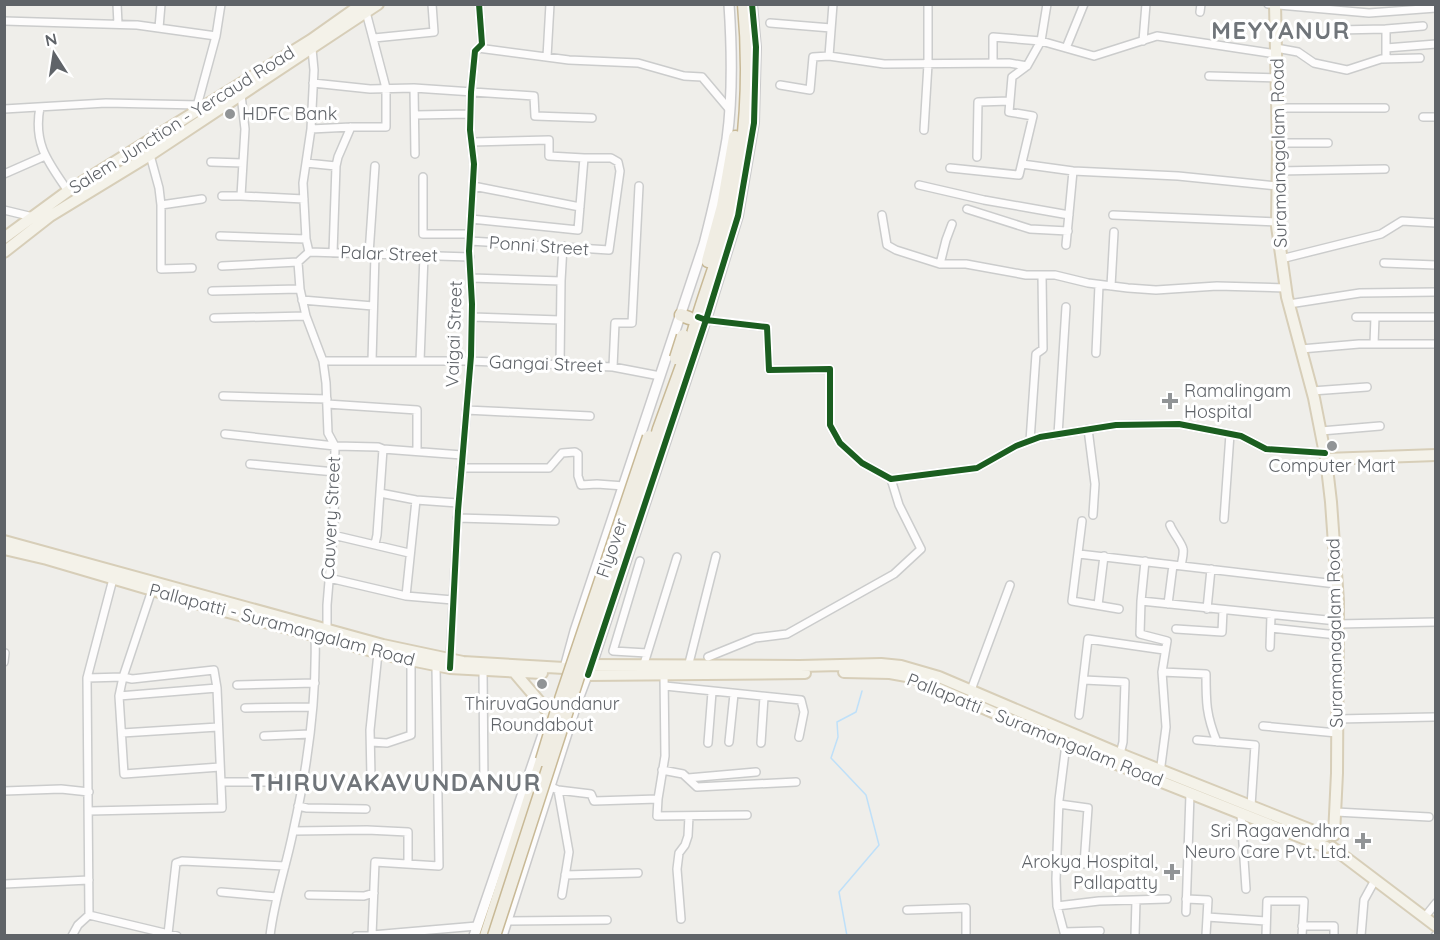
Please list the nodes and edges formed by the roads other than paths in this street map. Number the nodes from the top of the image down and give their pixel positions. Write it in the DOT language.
graph roads {
  1 [pos="117,4"];
  2 [pos="161,4"];
  3 [pos="221,4"];
  4 [pos="378,4"];
  5 [pos="432,4"];
  6 [pos="480,4"];
  7 [pos="550,4"];
  8 [pos="729,4"];
  9 [pos="736,4"];
  10 [pos="744,4"];
  11 [pos="752,4"];
  12 [pos="832,4"];
  13 [pos="928,4"];
  14 [pos="1047,4"];
  15 [pos="1084,4"];
  16 [pos="1146,4"];
  17 [pos="1268,4"];
  18 [pos="1275,5"];
  19 [pos="1430,7"];
  20 [pos="364,8"];
  21 [pos="4,21"];
  22 [pos="770,23"];
  23 [pos="118,24"];
  24 [pos="1423,26"];
  25 [pos="159,28"];
  26 [pos="831,28"];
  27 [pos="1386,29"];
  28 [pos="1337,30"];
  29 [pos="216,36"];
  30 [pos="374,38"];
  31 [pos="1041,41"];
  32 [pos="1143,41"];
  33 [pos="1436,44"];
  34 [pos="312,48"];
  35 [pos="478,48"];
  36 [pos="1065,48"];
  37 [pos="1386,48"];
  38 [pos="1276,51"];
  39 [pos="547,57"];
  40 [pos="829,57"];
  41 [pos="1420,58"];
  42 [pos="1386,59"];
  43 [pos="993,63"];
  44 [pos="928,64"];
  45 [pos="1027,66"];
  46 [pos="1209,76"];
  47 [pos="1277,78"];
  48 [pos="313,84"];
  49 [pos="780,84"];
  50 [pos="386,88"];
  51 [pos="414,88"];
  52 [pos="471,92"];
  53 [pos="241,96"];
  54 [pos="1010,101"];
  55 [pos="40,107"];
  56 [pos="207,107"];
  57 [pos="1277,108"];
  58 [pos="1385,108"];
  59 [pos="4,109"];
  60 [pos="729,109"];
  61 [pos="470,114"];
  62 [pos="415,115"];
  63 [pos="1423,117"];
  64 [pos="1436,117"];
  65 [pos="592,118"];
  66 [pos="351,126"];
  67 [pos="311,129"];
  68 [pos="924,129"];
  69 [pos="472,142"];
  70 [pos="1278,143"];
  71 [pos="1328,143"];
  72 [pos="415,154"];
  73 [pos="150,155"];
  74 [pos="45,156"];
  75 [pos="977,157"];
  76 [pos="584,158"];
  77 [pos="212,162"];
  78 [pos="243,163"];
  79 [pos="306,163"];
  80 [pos="1022,164"];
  81 [pos="336,166"];
  82 [pos="375,166"];
  83 [pos="950,168"];
  84 [pos="1385,169"];
  85 [pos="1073,171"];
  86 [pos="1278,171"];
  87 [pos="4,174"];
  88 [pos="423,177"];
  89 [pos="919,185"];
  90 [pos="473,186"];
  91 [pos="639,186"];
  92 [pos="1277,186"];
  93 [pos="68,191"];
  94 [pos="222,196"];
  95 [pos="241,196"];
  96 [pos="201,199"];
  97 [pos="304,199"];
  98 [pos="161,205"];
  99 [pos="580,207"];
  100 [pos="967,209"];
  101 [pos="4,210"];
  102 [pos="1113,214"];
  103 [pos="1069,215"];
  104 [pos="882,216"];
  105 [pos="471,219"];
  106 [pos="35,220"];
  107 [pos="1277,222"];
  108 [pos="1436,223"];
  109 [pos="952,224"];
  110 [pos="1068,231"];
  111 [pos="1114,232"];
  112 [pos="220,236"];
  113 [pos="4,238"];
  114 [pos="470,238"];
  115 [pos="306,239"];
  116 [pos="1066,245"];
  117 [pos="563,246"];
  118 [pos="4,252"];
  119 [pos="309,252"];
  120 [pos="333,253"];
  121 [pos="372,254"];
  122 [pos="424,255"];
  123 [pos="470,256"];
  124 [pos="1281,259"];
  125 [pos="298,262"];
  126 [pos="1384,263"];
  127 [pos="940,264"];
  128 [pos="1436,265"];
  129 [pos="222,266"];
  130 [pos="192,268"];
  131 [pos="1042,275"];
  132 [pos="471,278"];
  133 [pos="561,281"];
  134 [pos="1100,285"];
  135 [pos="1111,286"];
  136 [pos="1286,288"];
  137 [pos="300,289"];
  138 [pos="212,291"];
  139 [pos="1436,292"];
  140 [pos="699,299"];
  141 [pos="302,300"];
  142 [pos="1289,304"];
  143 [pos="373,306"];
  144 [pos="1066,307"];
  145 [pos="306,316"];
  146 [pos="1356,316"];
  147 [pos="472,317"];
  148 [pos="1375,317"];
  149 [pos="1436,317"];
  150 [pos="214,318"];
  151 [pos="693,318"];
  152 [pos="560,320"];
  153 [pos="687,339"];
  154 [pos="1374,344"];
  155 [pos="1436,344"];
  156 [pos="1301,349"];
  157 [pos="1096,353"];
  158 [pos="323,361"];
  159 [pos="372,361"];
  160 [pos="420,361"];
  161 [pos="470,362"];
  162 [pos="560,366"];
  163 [pos="613,367"];
  164 [pos="660,376"];
  165 [pos="1367,387"];
  166 [pos="1312,391"];
  167 [pos="223,396"];
  168 [pos="327,402"];
  169 [pos="466,410"];
  170 [pos="590,416"];
  171 [pos="1380,426"];
  172 [pos="1088,429"];
  173 [pos="1321,432"];
  174 [pos="225,434"];
  175 [pos="1230,434"];
  176 [pos="1058,435"];
  177 [pos="1030,441"];
  178 [pos="335,446"];
  179 [pos="384,449"];
  180 [pos="417,451"];
  181 [pos="462,455"];
  182 [pos="1436,457"];
  183 [pos="1326,458"];
  184 [pos="250,464"];
  185 [pos="461,468"];
  186 [pos="335,472"];
  187 [pos="891,479"];
  188 [pos="624,486"];
  189 [pos="380,493"];
  190 [pos="416,500"];
  191 [pos="458,503"];
  192 [pos="1093,515"];
  193 [pos="457,518"];
  194 [pos="1224,519"];
  195 [pos="1082,520"];
  196 [pos="555,521"];
  197 [pos="1170,525"];
  198 [pos="333,535"];
  199 [pos="4,541"];
  200 [pos="375,544"];
  201 [pos="4,549"];
  202 [pos="409,553"];
  203 [pos="1079,554"];
  204 [pos="716,556"];
  205 [pos="1104,556"];
  206 [pos="677,557"];
  207 [pos="640,561"];
  208 [pos="1145,561"];
  209 [pos="1173,565"];
  210 [pos="1181,566"];
  211 [pos="1211,569"];
  212 [pos="329,578"];
  213 [pos="113,579"];
  214 [pos="129,579"];
  215 [pos="1336,584"];
  216 [pos="1010,585"];
  217 [pos="152,590"];
  218 [pos="406,596"];
  219 [pos="453,600"];
  220 [pos="1141,601"];
  221 [pos="1168,604"];
  222 [pos="1098,605"];
  223 [pos="1119,609"];
  224 [pos="1207,609"];
  225 [pos="1223,610"];
  226 [pos="1271,615"];
  227 [pos="1436,622"];
  228 [pos="1337,627"];
  229 [pos="1271,628"];
  230 [pos="1176,629"];
  231 [pos="327,634"];
  232 [pos="315,635"];
  233 [pos="1270,647"];
  234 [pos="1164,650"];
  235 [pos="5,653"];
  236 [pos="378,653"];
  237 [pos="708,657"];
  238 [pos="645,659"];
  239 [pos="411,660"];
  240 [pos="4,662"];
  241 [pos="450,664"];
  242 [pos="436,666"];
  243 [pos="483,670"];
  244 [pos="564,670"];
  245 [pos="687,670"];
  246 [pos="588,671"];
  247 [pos="1162,672"];
  248 [pos="515,673"];
  249 [pos="640,676"];
  250 [pos="123,677"];
  251 [pos="87,678"];
  252 [pos="664,680"];
  253 [pos="1084,680"];
  254 [pos="315,683"];
  255 [pos="237,685"];
  256 [pos="217,688"];
  257 [pos="971,690"];
  258 [pos="712,692"];
  259 [pos="734,694"];
  260 [pos="119,696"];
  261 [pos="764,697"];
  262 [pos="312,707"];
  263 [pos="245,708"];
  264 [pos="549,714"];
  265 [pos="1079,716"];
  266 [pos="1434,717"];
  267 [pos="1337,719"];
  268 [pos="1263,726"];
  269 [pos="218,727"];
  270 [pos="122,733"];
  271 [pos="1337,733"];
  272 [pos="310,734"];
  273 [pos="264,736"];
  274 [pos="799,737"];
  275 [pos="1197,740"];
  276 [pos="1217,741"];
  277 [pos="371,742"];
  278 [pos="729,742"];
  279 [pos="761,742"];
  280 [pos="708,743"];
  281 [pos="1066,744"];
  282 [pos="1118,759"];
  283 [pos="220,767"];
  284 [pos="1160,769"];
  285 [pos="662,770"];
  286 [pos="756,772"];
  287 [pos="371,777"];
  288 [pos="688,778"];
  289 [pos="1158,781"];
  290 [pos="220,782"];
  291 [pos="302,782"];
  292 [pos="796,782"];
  293 [pos="484,788"];
  294 [pos="555,788"];
  295 [pos="4,791"];
  296 [pos="89,792"];
  297 [pos="1190,794"];
  298 [pos="657,799"];
  299 [pos="1059,804"];
  300 [pos="298,806"];
  301 [pos="1251,806"];
  302 [pos="366,808"];
  303 [pos="89,811"];
  304 [pos="1336,812"];
  305 [pos="1241,814"];
  306 [pos="747,815"];
  307 [pos="689,816"];
  308 [pos="1429,817"];
  309 [pos="294,831"];
  310 [pos="1331,842"];
  311 [pos="408,864"];
  312 [pos="1084,864"];
  313 [pos="285,866"];
  314 [pos="638,873"];
  315 [pos="565,875"];
  316 [pos="88,880"];
  317 [pos="1375,880"];
  318 [pos="4,884"];
  319 [pos="1246,889"];
  320 [pos="221,892"];
  321 [pos="374,894"];
  322 [pos="309,895"];
  323 [pos="562,895"];
  324 [pos="277,897"];
  325 [pos="1167,899"];
  326 [pos="1186,899"];
  327 [pos="1136,900"];
  328 [pos="1436,903"];
  329 [pos="1057,906"];
  330 [pos="907,910"];
  331 [pos="1186,912"];
  332 [pos="89,915"];
  333 [pos="1432,916"];
  334 [pos="1207,917"];
  335 [pos="681,919"];
  336 [pos="607,920"];
  337 [pos="508,921"];
  338 [pos="1266,921"];
  339 [pos="1302,926"];
  340 [pos="1436,927"];
  341 [pos="1100,931"];
  342 [pos="479,933"];
  343 [pos="168,934"];
  344 [pos="1064,934"];
  345 [pos="372,935"];
  346 [pos="1206,935"];
  347 [pos="72,936"];
  348 [pos="177,936"];
  349 [pos="270,936"];
  350 [pos="356,936"];
  351 [pos="494,936"];
  352 [pos="502,936"];
  353 [pos="966,936"];
  354 [pos="1135,936"];
  355 [pos="1266,936"];
  356 [pos="1302,936"];
  357 [pos="1334,936"];
  358 [pos="1360,936"];
  1 -- 23 [label="street"];
  2 -- 25 [label="street"];
  3 -- 29 [label="street"];
  4 -- 20 [label="main road"];
  5 -- 30 [label="street"];
  6 -- 35 [label="street, Vaigai Street"];
  7 -- 39 [label="street"];
  8 -- 60 [label="street"];
  9 -- 140 [label="highway"];
  10 -- 140 [label="highway"];
  11 -- 151 [label="street"];
  12 -- 26 [label="street"];
  13 -- 44 [label="street"];
  14 -- 31 [label="street"];
  15 -- 36 [label="street"];
  16 -- 32 [label="street"];
  17 -- 18 [label="street"];
  18 -- 19 [label="street"];
  18 -- 38 [label="main road, Suramanagalam Road"];
  20 -- 30 [label="street"];
  20 -- 34 [label="main road"];
  20 -- 56 [label="main road, Salem Junction - Yercaud Road"];
  21 -- 23 [label="street"];
  22 -- 26 [label="street"];
  23 -- 25 [label="street"];
  24 -- 27 [label="street"];
  25 -- 29 [label="street"];
  26 -- 40 [label="street"];
  27 -- 28 [label="street"];
  27 -- 37 [label="street"];
  29 -- 56 [label="street"];
  30 -- 50 [label="street"];
  31 -- 36 [label="street"];
  31 -- 43 [label="street"];
  31 -- 45 [label="street"];
  32 -- 36 [label="street"];
  32 -- 38 [label="street"];
  33 -- 37 [label="street"];
  34 -- 48 [label="street"];
  34 -- 53 [label="main road"];
  35 -- 39 [label="street"];
  35 -- 52 [label="street, Vaigai Street"];
  37 -- 42 [label="street"];
  38 -- 42 [label="street"];
  38 -- 47 [label="main road, Suramanagalam Road"];
  39 -- 60 [label="street"];
  40 -- 44 [label="street"];
  40 -- 49 [label="street"];
  41 -- 42 [label="street"];
  43 -- 44 [label="street"];
  43 -- 45 [label="street"];
  44 -- 68 [label="street"];
  45 -- 54 [label="street"];
  46 -- 47 [label="street"];
  47 -- 57 [label="main road, Suramanagalam Road"];
  48 -- 50 [label="street"];
  48 -- 67 [label="street"];
  50 -- 51 [label="street"];
  50 -- 66 [label="street"];
  51 -- 52 [label="street"];
  51 -- 62 [label="street"];
  52 -- 61 [label="street, Vaigai Street"];
  52 -- 65 [label="street"];
  53 -- 56 [label="main road"];
  53 -- 78 [label="street"];
  54 -- 75 [label="street"];
  54 -- 80 [label="street"];
  55 -- 56 [label="street"];
  55 -- 59 [label="street"];
  55 -- 74 [label="street"];
  56 -- 73 [label="main road"];
  56 -- 93 [label="main road, Salem Junction - Yercaud Road"];
  57 -- 58 [label="street"];
  57 -- 70 [label="main road, Suramanagalam Road"];
  60 -- 151 [label="street"];
  61 -- 62 [label="street"];
  61 -- 69 [label="street, Vaigai Street"];
  62 -- 72 [label="street"];
  63 -- 64 [label="street"];
  66 -- 67 [label="street"];
  66 -- 81 [label="street"];
  67 -- 79 [label="street"];
  69 -- 76 [label="street"];
  69 -- 90 [label="street, Vaigai Street"];
  70 -- 71 [label="street"];
  70 -- 86 [label="main road, Suramanagalam Road"];
  73 -- 98 [label="street"];
  73 -- 106 [label="main road"];
  74 -- 87 [label="street"];
  74 -- 93 [label="street"];
  76 -- 99 [label="street"];
  76 -- 117 [label="street, Ponni Street"];
  77 -- 78 [label="street"];
  78 -- 95 [label="street"];
  79 -- 81 [label="street"];
  79 -- 97 [label="street"];
  80 -- 83 [label="street"];
  80 -- 85 [label="street"];
  81 -- 120 [label="street"];
  82 -- 121 [label="street"];
  84 -- 86 [label="street"];
  85 -- 92 [label="street"];
  85 -- 103 [label="street"];
  86 -- 92 [label="main road, Suramanagalam Road"];
  88 -- 114 [label="street, Ponni Street"];
  89 -- 103 [label="street"];
  90 -- 99 [label="street"];
  90 -- 105 [label="street, Vaigai Street"];
  91 -- 163 [label="street"];
  92 -- 107 [label="main road, Suramanagalam Road"];
  93 -- 106 [label="main road, Salem Junction - Yercaud Road"];
  94 -- 95 [label="street"];
  95 -- 97 [label="street"];
  96 -- 98 [label="street"];
  97 -- 115 [label="street"];
  98 -- 130 [label="street"];
  99 -- 105 [label="street"];
  100 -- 110 [label="street"];
  101 -- 106 [label="street"];
  102 -- 107 [label="street"];
  103 -- 110 [label="street"];
  104 -- 127 [label="street"];
  105 -- 114 [label="street, Vaigai Street"];
  106 -- 113 [label="main road, Salem Junction - Yercaud Road"];
  106 -- 118 [label="main road"];
  107 -- 124 [label="main road, Suramanagalam Road"];
  108 -- 124 [label="street"];
  109 -- 127 [label="street"];
  110 -- 116 [label="street"];
  111 -- 135 [label="street"];
  112 -- 115 [label="street"];
  114 -- 117 [label="street, Ponni Street"];
  114 -- 123 [label="street, Vaigai Street"];
  115 -- 119 [label="street"];
  117 -- 133 [label="street"];
  119 -- 120 [label="street, Palar Street"];
  119 -- 125 [label="street"];
  120 -- 121 [label="street, Palar Street"];
  121 -- 122 [label="street, Palar Street"];
  121 -- 143 [label="street"];
  122 -- 123 [label="street, Palar Street"];
  122 -- 160 [label="street"];
  123 -- 132 [label="street, Vaigai Street"];
  124 -- 136 [label="main road, Suramanagalam Road"];
  125 -- 129 [label="street"];
  125 -- 137 [label="street, Cauvery Street"];
  126 -- 128 [label="street"];
  127 -- 131 [label="street"];
  131 -- 134 [label="street"];
  131 -- 177 [label="street"];
  132 -- 133 [label="street"];
  132 -- 147 [label="street, Vaigai Street"];
  133 -- 152 [label="street"];
  134 -- 135 [label="street"];
  134 -- 157 [label="street"];
  135 -- 136 [label="street"];
  136 -- 142 [label="main road, Suramanagalam Road"];
  137 -- 138 [label="street"];
  137 -- 141 [label="street, Cauvery Street"];
  139 -- 142 [label="street"];
  140 -- 151 [label="highway"];
  141 -- 143 [label="street"];
  141 -- 145 [label="street, Cauvery Street"];
  142 -- 156 [label="main road, Suramanagalam Road"];
  143 -- 159 [label="street"];
  144 -- 176 [label="street"];
  145 -- 150 [label="street"];
  145 -- 158 [label="street, Cauvery Street"];
  146 -- 148 [label="street"];
  147 -- 152 [label="street"];
  147 -- 161 [label="street, Vaigai Street"];
  148 -- 149 [label="street"];
  148 -- 154 [label="street"];
  151 -- 153 [label="highway"];
  151 -- 164 [label="street"];
  151 -- 187 [label="street"];
  151 -- 246 [label="street"];
  152 -- 162 [label="street"];
  153 -- 342 [label="highway, Flyover, bridge"];
  153 -- 351 [label="highway, bridge"];
  154 -- 155 [label="street"];
  154 -- 156 [label="street"];
  156 -- 166 [label="main road, Suramanagalam Road"];
  158 -- 159 [label="street, Gangai Street"];
  158 -- 168 [label="street, Cauvery Street"];
  159 -- 160 [label="street, Gangai Street"];
  160 -- 161 [label="street, Gangai Street"];
  161 -- 162 [label="street, Gangai Street"];
  161 -- 169 [label="street, Vaigai Street"];
  162 -- 163 [label="street, Gangai Street"];
  163 -- 164 [label="street, Gangai Street"];
  164 -- 188 [label="street"];
  165 -- 166 [label="street"];
  166 -- 173 [label="main road, Suramanagalam Road"];
  167 -- 168 [label="street"];
  168 -- 178 [label="street, Cauvery Street"];
  168 -- 180 [label="street"];
  169 -- 170 [label="street"];
  169 -- 181 [label="street, Vaigai Street"];
  171 -- 173 [label="street"];
  172 -- 175 [label="street"];
  172 -- 176 [label="street"];
  172 -- 192 [label="street"];
  173 -- 183 [label="main road, Suramanagalam Road"];
  174 -- 178 [label="street"];
  175 -- 183 [label="street"];
  175 -- 194 [label="street"];
  176 -- 177 [label="street"];
  177 -- 187 [label="street"];
  178 -- 179 [label="street"];
  178 -- 186 [label="street, Cauvery Street"];
  179 -- 180 [label="street"];
  179 -- 189 [label="street"];
  180 -- 181 [label="street"];
  181 -- 185 [label="street, Vaigai Street"];
  182 -- 183 [label="main road"];
  183 -- 215 [label="main road, Suramanagalam Road"];
  184 -- 186 [label="street"];
  185 -- 188 [label="street"];
  185 -- 191 [label="street, Vaigai Street"];
  186 -- 198 [label="street, Cauvery Street"];
  187 -- 237 [label="street"];
  188 -- 244 [label="street"];
  189 -- 190 [label="street"];
  189 -- 200 [label="street"];
  190 -- 191 [label="street"];
  190 -- 202 [label="street"];
  191 -- 193 [label="street, Vaigai Street"];
  193 -- 196 [label="street"];
  193 -- 219 [label="street, Vaigai Street"];
  195 -- 203 [label="street"];
  197 -- 210 [label="street"];
  198 -- 200 [label="street"];
  198 -- 212 [label="street, Cauvery Street"];
  199 -- 214 [label="main road"];
  200 -- 202 [label="street"];
  201 -- 213 [label="main road, Pallapatti - Suramangalam Road"];
  202 -- 218 [label="street"];
  203 -- 205 [label="street"];
  203 -- 222 [label="street"];
  204 -- 245 [label="street"];
  205 -- 208 [label="street"];
  205 -- 222 [label="street"];
  206 -- 238 [label="street"];
  207 -- 238 [label="street"];
  208 -- 209 [label="street"];
  208 -- 220 [label="street"];
  209 -- 210 [label="street"];
  209 -- 221 [label="street"];
  210 -- 211 [label="street"];
  211 -- 215 [label="street"];
  211 -- 224 [label="street"];
  212 -- 218 [label="street"];
  212 -- 231 [label="street, Cauvery Street"];
  213 -- 214 [label="main road, Pallapatti - Suramangalam Road"];
  213 -- 251 [label="street"];
  214 -- 217 [label="main road, Pallapatti - Suramangalam Road"];
  214 -- 231 [label="main road"];
  215 -- 228 [label="main road, Suramanagalam Road"];
  216 -- 257 [label="street"];
  217 -- 232 [label="main road, Pallapatti - Suramangalam Road"];
  217 -- 250 [label="street"];
  218 -- 219 [label="street"];
  219 -- 241 [label="street, Vaigai Street"];
  220 -- 221 [label="street"];
  220 -- 234 [label="street"];
  221 -- 224 [label="street"];
  222 -- 223 [label="street"];
  224 -- 225 [label="street"];
  225 -- 226 [label="street"];
  225 -- 230 [label="street"];
  226 -- 228 [label="street"];
  226 -- 229 [label="street"];
  227 -- 228 [label="street"];
  228 -- 229 [label="street"];
  228 -- 267 [label="main road, Suramanagalam Road"];
  229 -- 233 [label="street"];
  231 -- 232 [label="main road, Pallapatti - Suramangalam Road"];
  231 -- 236 [label="main road, Pallapatti - Suramangalam Road"];
  231 -- 241 [label="main road"];
  232 -- 254 [label="street"];
  234 -- 247 [label="street"];
  234 -- 253 [label="street"];
  235 -- 240 [label="street"];
  236 -- 239 [label="main road, Pallapatti - Suramangalam Road"];
  236 -- 277 [label="street"];
  238 -- 245 [label="main road"];
  238 -- 246 [label="main road"];
  238 -- 249 [label="street"];
  239 -- 242 [label="main road, Pallapatti - Suramangalam Road"];
  239 -- 277 [label="street"];
  241 -- 242 [label="main road, Pallapatti - Suramangalam Road"];
  241 -- 243 [label="main road, Pallapatti - Suramangalam Road"];
  241 -- 244 [label="main road"];
  242 -- 311 [label="street"];
  243 -- 248 [label="main road, Pallapatti - Suramangalam Road"];
  243 -- 293 [label="street"];
  244 -- 246 [label="main road"];
  244 -- 246 [label="main road"];
  244 -- 248 [label="main road, Pallapatti - Suramangalam Road"];
  244 -- 264 [label="street"];
  245 -- 252 [label="main road, Pallapatti - Suramangalam Road"];
  245 -- 257 [label="main road"];
  245 -- 281 [label="main road, Pallapatti - Suramangalam Road"];
  246 -- 249 [label="main road, Pallapatti - Suramangalam Road"];
  246 -- 294 [label="street"];
  247 -- 276 [label="street"];
  247 -- 284 [label="street"];
  248 -- 264 [label="main road"];
  249 -- 252 [label="main road, Pallapatti - Suramangalam Road"];
  250 -- 251 [label="street"];
  250 -- 256 [label="street"];
  250 -- 260 [label="street"];
  251 -- 296 [label="street"];
  252 -- 258 [label="street"];
  252 -- 285 [label="street"];
  253 -- 265 [label="street"];
  253 -- 282 [label="street"];
  254 -- 255 [label="street"];
  254 -- 262 [label="street"];
  256 -- 260 [label="street"];
  256 -- 269 [label="street"];
  257 -- 282 [label="main road"];
  258 -- 259 [label="street"];
  258 -- 280 [label="street"];
  259 -- 261 [label="street"];
  259 -- 278 [label="street"];
  260 -- 270 [label="street"];
  261 -- 274 [label="street"];
  261 -- 279 [label="street"];
  262 -- 263 [label="street"];
  262 -- 272 [label="street"];
  264 -- 342 [label="street"];
  266 -- 267 [label="street"];
  267 -- 271 [label="main road, Suramanagalam Road"];
  268 -- 271 [label="street"];
  269 -- 270 [label="street"];
  269 -- 283 [label="street"];
  270 -- 283 [label="street"];
  271 -- 304 [label="main road, Suramanagalam Road"];
  272 -- 273 [label="street"];
  272 -- 291 [label="street"];
  275 -- 276 [label="street"];
  276 -- 301 [label="street"];
  277 -- 287 [label="street"];
  281 -- 282 [label="main road, Pallapatti - Suramangalam Road"];
  281 -- 299 [label="street"];
  282 -- 284 [label="main road"];
  282 -- 289 [label="main road, Pallapatti - Suramangalam Road"];
  283 -- 290 [label="street"];
  284 -- 289 [label="street"];
  284 -- 301 [label="main road"];
  285 -- 288 [label="street"];
  285 -- 298 [label="street"];
  286 -- 288 [label="street"];
  288 -- 292 [label="street"];
  289 -- 297 [label="main road, Pallapatti - Suramangalam Road"];
  290 -- 291 [label="street"];
  290 -- 303 [label="street"];
  291 -- 300 [label="street"];
  294 -- 298 [label="street"];
  294 -- 315 [label="street"];
  294 -- 337 [label="street"];
  295 -- 296 [label="street"];
  296 -- 303 [label="street"];
  297 -- 305 [label="main road, Pallapatti - Suramangalam Road"];
  297 -- 326 [label="street"];
  298 -- 307 [label="street"];
  299 -- 312 [label="street"];
  299 -- 329 [label="street"];
  300 -- 302 [label="street"];
  300 -- 309 [label="street"];
  301 -- 310 [label="main road"];
  303 -- 316 [label="street"];
  304 -- 308 [label="street"];
  304 -- 310 [label="main road, Suramanagalam Road"];
  305 -- 310 [label="main road, Pallapatti - Suramangalam Road"];
  305 -- 319 [label="street"];
  306 -- 307 [label="street"];
  307 -- 335 [label="street"];
  309 -- 311 [label="street"];
  309 -- 313 [label="street"];
  310 -- 317 [label="main road"];
  310 -- 333 [label="main road"];
  311 -- 321 [label="street"];
  313 -- 324 [label="street"];
  313 -- 343 [label="street"];
  314 -- 315 [label="street"];
  315 -- 323 [label="street"];
  316 -- 318 [label="street"];
  316 -- 332 [label="street"];
  317 -- 340 [label="main road"];
  317 -- 358 [label="street"];
  320 -- 324 [label="street"];
  321 -- 322 [label="street"];
  321 -- 345 [label="street"];
  324 -- 349 [label="street"];
  325 -- 327 [label="street"];
  326 -- 331 [label="street"];
  326 -- 334 [label="street"];
  327 -- 329 [label="street"];
  327 -- 354 [label="street"];
  328 -- 333 [label="street"];
  329 -- 344 [label="street"];
  330 -- 353 [label="street"];
  332 -- 343 [label="street"];
  332 -- 347 [label="street"];
  334 -- 338 [label="street"];
  334 -- 346 [label="street"];
  336 -- 337 [label="street"];
  337 -- 352 [label="street"];
  338 -- 339 [label="street"];
  338 -- 355 [label="street"];
  339 -- 356 [label="street"];
  339 -- 357 [label="street"];
  341 -- 344 [label="street"];
  342 -- 345 [label="street"];
  343 -- 348 [label="street"];
  345 -- 350 [label="street"];
}
